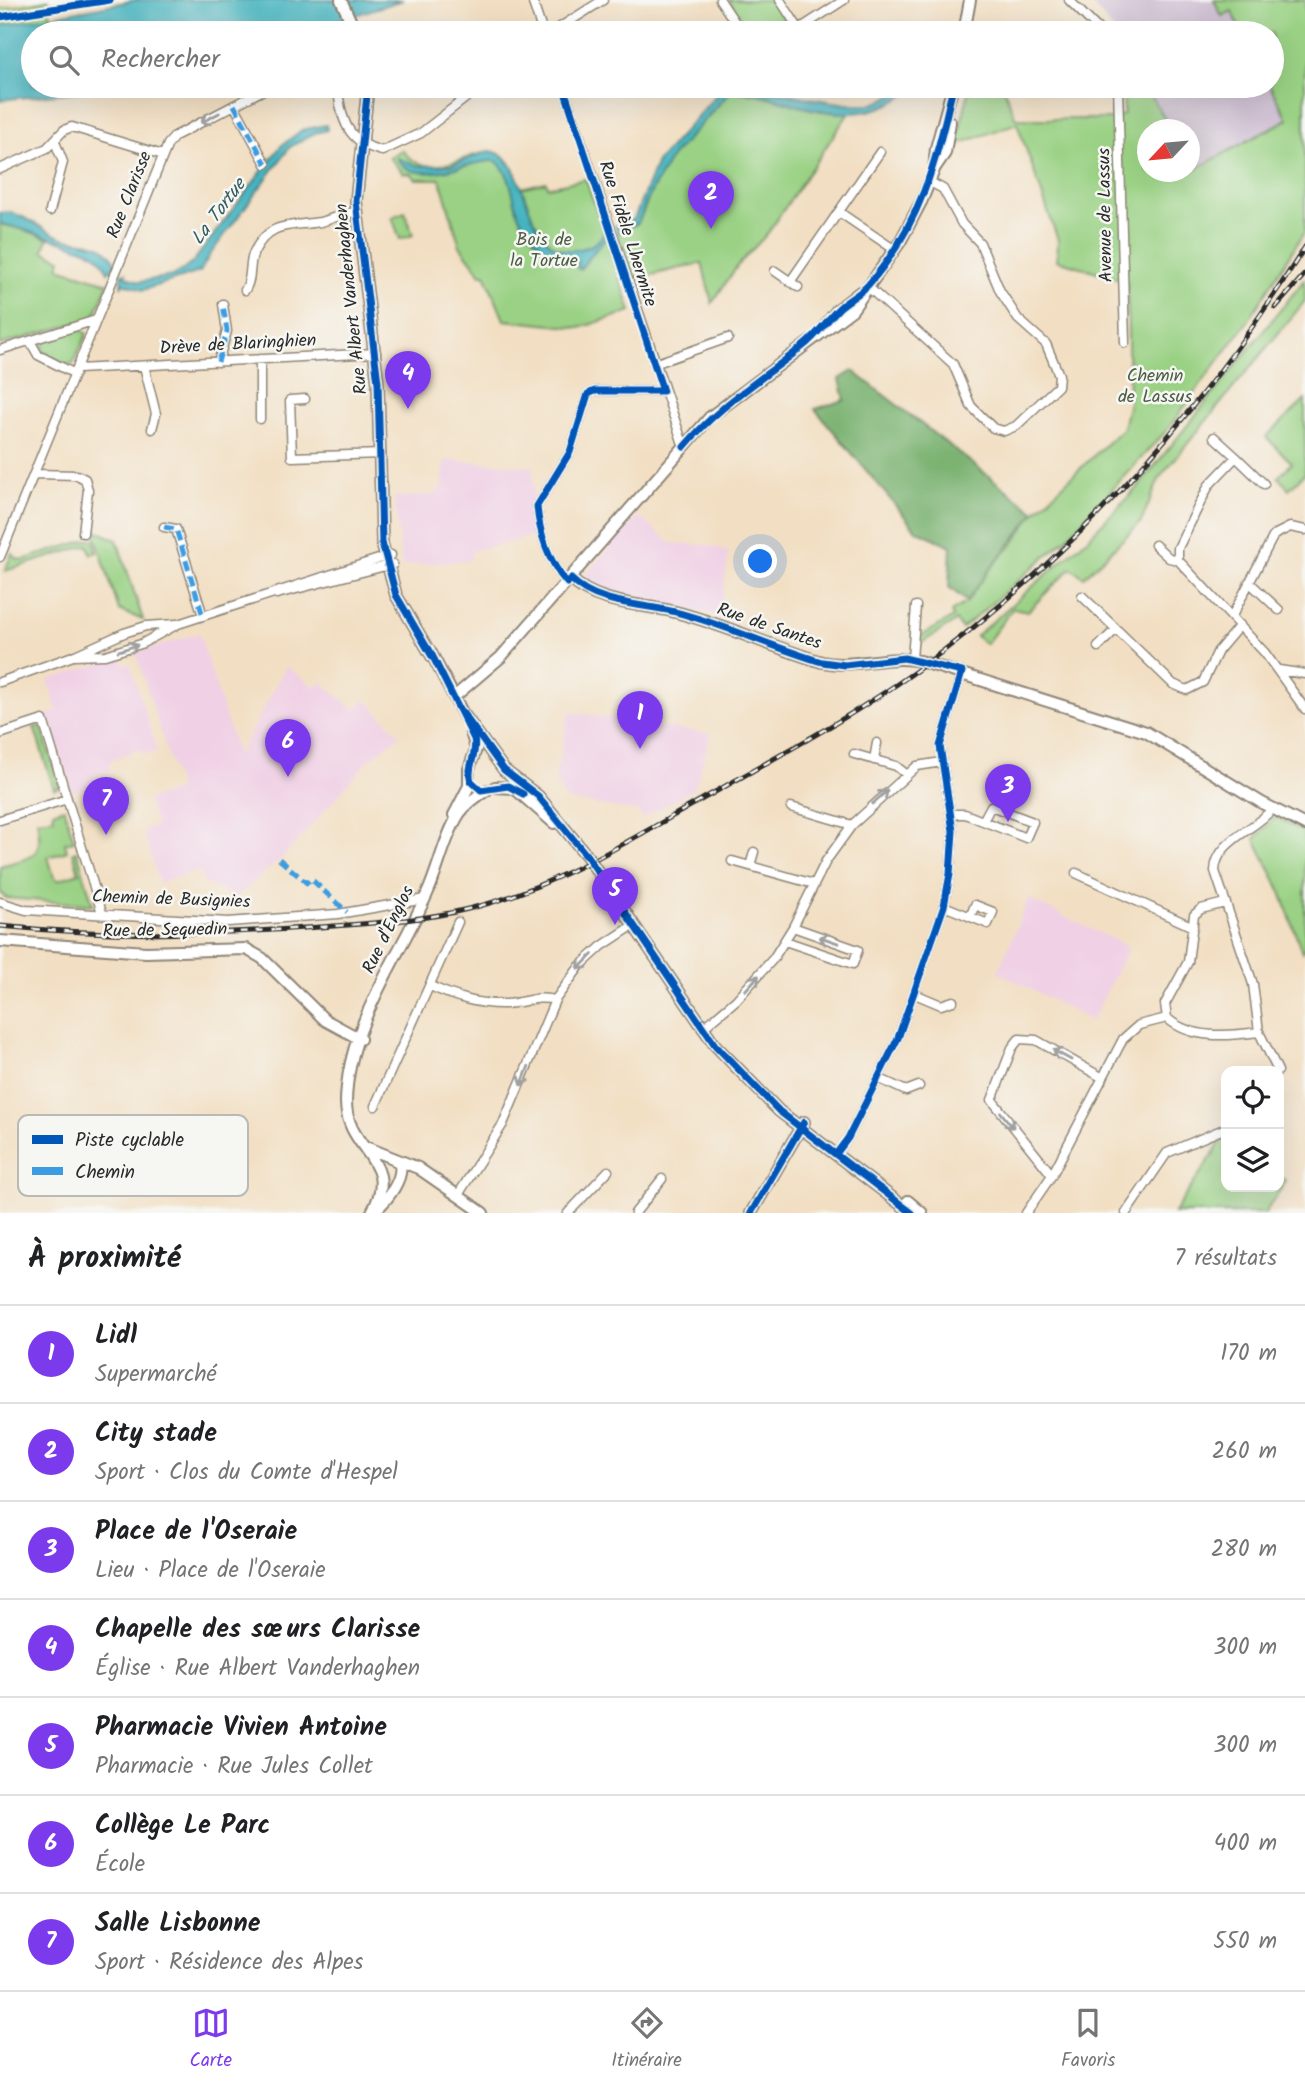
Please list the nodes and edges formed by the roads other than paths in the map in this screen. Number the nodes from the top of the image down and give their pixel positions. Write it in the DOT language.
graph roads {
  1 [pos="341,0"];
  2 [pos="532,0"];
  3 [pos="603,0"];
  4 [pos="720,0"];
  5 [pos="780,0"];
  6 [pos="844,0"];
  7 [pos="970,0"];
  8 [pos="976,0"];
  9 [pos="1069,0"];
  10 [pos="351,21"];
  11 [pos="539,21"];
  12 [pos="570,21"];
  13 [pos="734,21"];
  14 [pos="791,21"];
  15 [pos="811,21"];
  16 [pos="966,21"];
  17 [pos="972,21"];
  18 [pos="1090,21"];
  19 [pos="248,98"];
  20 [pos="339,98"];
  21 [pos="367,98"];
  22 [pos="466,98"];
  23 [pos="567,98"];
  24 [pos="950,98"];
  25 [pos="956,98"];
  26 [pos="1118,98"];
  27 [pos="234,105"];
  28 [pos="362,141"];
  29 [pos="55,142"];
  30 [pos="880,152"];
  31 [pos="163,155"];
  32 [pos="266,164"];
  33 [pos="0,169"];
  34 [pos="934,170"];
  35 [pos="930,182"];
  36 [pos="50,211"];
  37 [pos="357,212"];
  38 [pos="839,212"];
  39 [pos="895,250"];
  40 [pos="775,271"];
  41 [pos="867,286"];
  42 [pos="245,290"];
  43 [pos="223,304"];
  44 [pos="96,320"];
  45 [pos="728,338"];
  46 [pos="30,341"];
  47 [pos="1125,343"];
  48 [pos="0,350"];
  49 [pos="376,353"];
  50 [pos="260,359"];
  51 [pos="218,362"];
  52 [pos="654,364"];
  53 [pos="144,366"];
  54 [pos="77,372"];
  55 [pos="663,391"];
  56 [pos="305,399"];
  57 [pos="260,419"];
  58 [pos="152,429"];
  59 [pos="1214,437"];
  60 [pos="684,447"];
  61 [pos="381,454"];
  62 [pos="1236,457"];
  63 [pos="35,474"];
  64 [pos="1264,484"];
  65 [pos="164,527"];
  66 [pos="1305,530"];
  67 [pos="83,533"];
  68 [pos="1155,545"];
  69 [pos="0,557"];
  70 [pos="389,560"];
  71 [pos="1178,560"];
  72 [pos="569,581"];
  73 [pos="1250,582"];
  74 [pos="1082,596"];
  75 [pos="915,606"];
  76 [pos="1279,610"];
  77 [pos="203,616"];
  78 [pos="1232,616"];
  79 [pos="178,624"];
  80 [pos="1240,625"];
  81 [pos="1116,629"];
  82 [pos="1098,647"];
  83 [pos="73,656"];
  84 [pos="912,659"];
  85 [pos="1279,670"];
  86 [pos="962,672"];
  87 [pos="1305,674"];
  88 [pos="3,678"];
  89 [pos="454,697"];
  90 [pos="1305,709"];
  91 [pos="462,712"];
  92 [pos="0,734"];
  93 [pos="877,743"];
  94 [pos="854,754"];
  95 [pos="874,760"];
  96 [pos="942,762"];
  97 [pos="498,763"];
  98 [pos="472,764"];
  99 [pos="906,774"];
  100 [pos="469,778"];
  101 [pos="491,789"];
  102 [pos="67,799"];
  103 [pos="791,807"];
  104 [pos="1272,808"];
  105 [pos="951,814"];
  106 [pos="0,820"];
  107 [pos="983,821"];
  108 [pos="852,824"];
  109 [pos="1305,825"];
  110 [pos="449,835"];
  111 [pos="577,844"];
  112 [pos="754,852"];
  113 [pos="732,861"];
  114 [pos="750,866"];
  115 [pos="1076,873"];
  116 [pos="814,884"];
  117 [pos="425,898"];
  118 [pos="0,902"];
  119 [pos="1225,903"];
  120 [pos="944,906"];
  121 [pos="102,913"];
  122 [pos="970,917"];
  123 [pos="458,922"];
  124 [pos="634,925"];
  125 [pos="793,927"];
  126 [pos="1193,927"];
  127 [pos="0,941"];
  128 [pos="785,941"];
  129 [pos="430,986"];
  130 [pos="915,994"];
  131 [pos="555,1000"];
  132 [pos="953,1002"];
  133 [pos="1167,1018"];
  134 [pos="702,1029"];
  135 [pos="1259,1032"];
  136 [pos="360,1039"];
  137 [pos="1274,1066"];
  138 [pos="878,1078"];
  139 [pos="1103,1078"];
  140 [pos="919,1086"];
  141 [pos="374,1106"];
  142 [pos="802,1124"];
  143 [pos="1224,1129"];
  144 [pos="355,1136"];
  145 [pos="838,1152"];
  146 [pos="393,1160"];
  147 [pos="608,1171"];
  148 [pos="380,1173"];
  149 [pos="428,1175"];
  150 [pos="1052,1175"];
  151 [pos="400,1176"];
  152 [pos="662,1179"];
  153 [pos="458,1195"];
  154 [pos="372,1213"];
  155 [pos="483,1213"];
  156 [pos="568,1213"];
  157 [pos="635,1213"];
  158 [pos="751,1213"];
  159 [pos="912,1213"];
  160 [pos="922,1213"];
  161 [pos="1026,1213"];
  162 [pos="1126,1213"];
  1 -- 10 [label="main road"];
  2 -- 11 [label="street"];
  3 -- 12 [label="street"];
  4 -- 13 [label="street"];
  5 -- 14 [label="street"];
  6 -- 15 [label="street"];
  7 -- 16 [label="main road"];
  8 -- 17 [label="main road"];
  9 -- 18 [label="street"];
  19 -- 27 [label="street, Rue Clarisse"];
  20 -- 28 [label="street"];
  21 -- 28 [label="main road, Rue Albert Vanderhaghen"];
  22 -- 28 [label="street"];
  23 -- 52 [label="street, Rue Fidèle Lhermite"];
  24 -- 34 [label="main road"];
  25 -- 34 [label="main road"];
  26 -- 47 [label="street, Avenue de Lassus"];
  27 -- 31 [label="street, Rue Clarisse, one-way"];
  27 -- 32 [label="street"];
  28 -- 37 [label="main road, Rue Albert Vanderhaghen"];
  29 -- 31 [label="street"];
  29 -- 33 [label="street"];
  29 -- 36 [label="street"];
  30 -- 38 [label="street"];
  31 -- 44 [label="street, Rue Clarisse"];
  34 -- 35 [label="main road"];
  35 -- 39 [label="main road"];
  35 -- 41 [label="street"];
  37 -- 42 [label="street"];
  37 -- 49 [label="main road, Rue Albert Vanderhaghen"];
  38 -- 39 [label="street"];
  38 -- 40 [label="street"];
  39 -- 41 [label="main road"];
  41 -- 60 [label="main road"];
  43 -- 51 [label="street"];
  44 -- 46 [label="street"];
  44 -- 54 [label="street, Rue Clarisse"];
  45 -- 52 [label="street"];
  46 -- 48 [label="street"];
  46 -- 54 [label="street"];
  49 -- 50 [label="street, Drève de Blaringhien"];
  49 -- 61 [label="main road, Rue Albert Vanderhaghen"];
  50 -- 51 [label="street, Drève de Blaringhien"];
  50 -- 57 [label="street"];
  51 -- 53 [label="street, Drève de Blaringhien"];
  52 -- 55 [label="street, Rue Fidèle Lhermite"];
  53 -- 54 [label="street, Drève de Blaringhien"];
  53 -- 58 [label="street, Drève de Blaringhien"];
  54 -- 63 [label="street, Rue Clarisse"];
  55 -- 60 [label="street, Rue Fidèle Lhermite"];
  55 -- 72 [label="street"];
  56 -- 61 [label="street"];
  59 -- 62 [label="street"];
  60 -- 72 [label="main road"];
  61 -- 70 [label="main road, Rue Albert Vanderhaghen"];
  62 -- 64 [label="street"];
  62 -- 71 [label="street"];
  63 -- 67 [label="street"];
  63 -- 69 [label="street, Rue Clarisse"];
  65 -- 77 [label="street"];
  66 -- 73 [label="street"];
  68 -- 71 [label="street"];
  70 -- 77 [label="street"];
  70 -- 89 [label="main road, Rue Albert Vanderhaghen"];
  71 -- 78 [label="street"];
  72 -- 84 [label="main road, Rue de Santes"];
  72 -- 89 [label="main road"];
  73 -- 76 [label="street"];
  73 -- 78 [label="street"];
  74 -- 81 [label="street"];
  75 -- 84 [label="street"];
  77 -- 79 [label="street"];
  78 -- 80 [label="street"];
  79 -- 83 [label="street"];
  83 -- 79 [label="street, one-way"];
  80 -- 81 [label="street"];
  80 -- 85 [label="street"];
  81 -- 82 [label="street"];
  83 -- 88 [label="street"];
  84 -- 86 [label="main road, Rue de Santes"];
  85 -- 87 [label="street"];
  85 -- 90 [label="street"];
  86 -- 96 [label="street"];
  86 -- 104 [label="main road, Rue de Santes"];
  89 -- 91 [label="main road, Rue Albert Vanderhaghen"];
  91 -- 97 [label="main road, Rue Albert Vanderhaghen"];
  91 -- 98 [label="main road, Rue Albert Vanderhaghen"];
  92 -- 102 [label="street"];
  93 -- 95 [label="street"];
  94 -- 95 [label="street"];
  95 -- 99 [label="street"];
  96 -- 99 [label="street"];
  96 -- 105 [label="street"];
  97 -- 98 [label="main road"];
  97 -- 101 [label="main road"];
  97 -- 111 [label="main road, Rue Albert Vanderhaghen"];
  98 -- 100 [label="main road"];
  108 -- 99 [label="street, one-way"];
  100 -- 101 [label="main road"];
  100 -- 110 [label="main road, Rue d'Englos"];
  101 -- 110 [label="main road, Rue d'Englos"];
  101 -- 111 [label="main road"];
  102 -- 106 [label="street"];
  102 -- 121 [label="street"];
  103 -- 108 [label="street"];
  104 -- 109 [label="main road, Rue de Santes"];
  104 -- 119 [label="street"];
  105 -- 107 [label="street"];
  105 -- 120 [label="street"];
  107 -- 107 [label="street"];
  108 -- 116 [label="street"];
  110 -- 117 [label="main road, Rue d'Englos"];
  111 -- 124 [label="main road"];
  112 -- 114 [label="street"];
  113 -- 114 [label="street"];
  114 -- 116 [label="street"];
  115 -- 126 [label="street"];
  116 -- 125 [label="street"];
  117 -- 121 [label="street, Chemin de Busignies"];
  117 -- 136 [label="main road, Rue d'Englos"];
  118 -- 121 [label="street, Chemin de Busignies"];
  119 -- 126 [label="street"];
  119 -- 135 [label="street"];
  120 -- 122 [label="street"];
  120 -- 130 [label="street"];
  123 -- 129 [label="street"];
  124 -- 131 [label="street, one-way"];
  124 -- 134 [label="main road"];
  125 -- 128 [label="street"];
  128 -- 125 [label="street, one-way"];
  126 -- 133 [label="street"];
  127 -- 136 [label="main road, Rue de Sequedin"];
  134 -- 128 [label="street, one-way"];
  129 -- 131 [label="street"];
  129 -- 141 [label="street"];
  130 -- 132 [label="street"];
  130 -- 138 [label="street"];
  131 -- 153 [label="street, one-way"];
  133 -- 135 [label="street"];
  133 -- 139 [label="street"];
  134 -- 142 [label="main road"];
  135 -- 137 [label="street"];
  136 -- 144 [label="main road, Rue d'Englos"];
  138 -- 140 [label="street"];
  138 -- 145 [label="street"];
  139 -- 150 [label="street"];
  139 -- 150 [label="street, one-way"];
  142 -- 145 [label="main road"];
  142 -- 158 [label="main road"];
  143 -- 162 [label="street"];
  144 -- 146 [label="main road"];
  144 -- 148 [label="main road"];
  145 -- 159 [label="main road"];
  145 -- 160 [label="main road"];
  146 -- 148 [label="main road"];
  146 -- 149 [label="main road"];
  146 -- 151 [label="main road"];
  147 -- 156 [label="street"];
  148 -- 151 [label="main road"];
  148 -- 154 [label="main road"];
  149 -- 151 [label="main road"];
  149 -- 153 [label="main road"];
  150 -- 161 [label="street"];
  151 -- 154 [label="main road"];
  152 -- 157 [label="street"];
  153 -- 155 [label="main road"];
}
